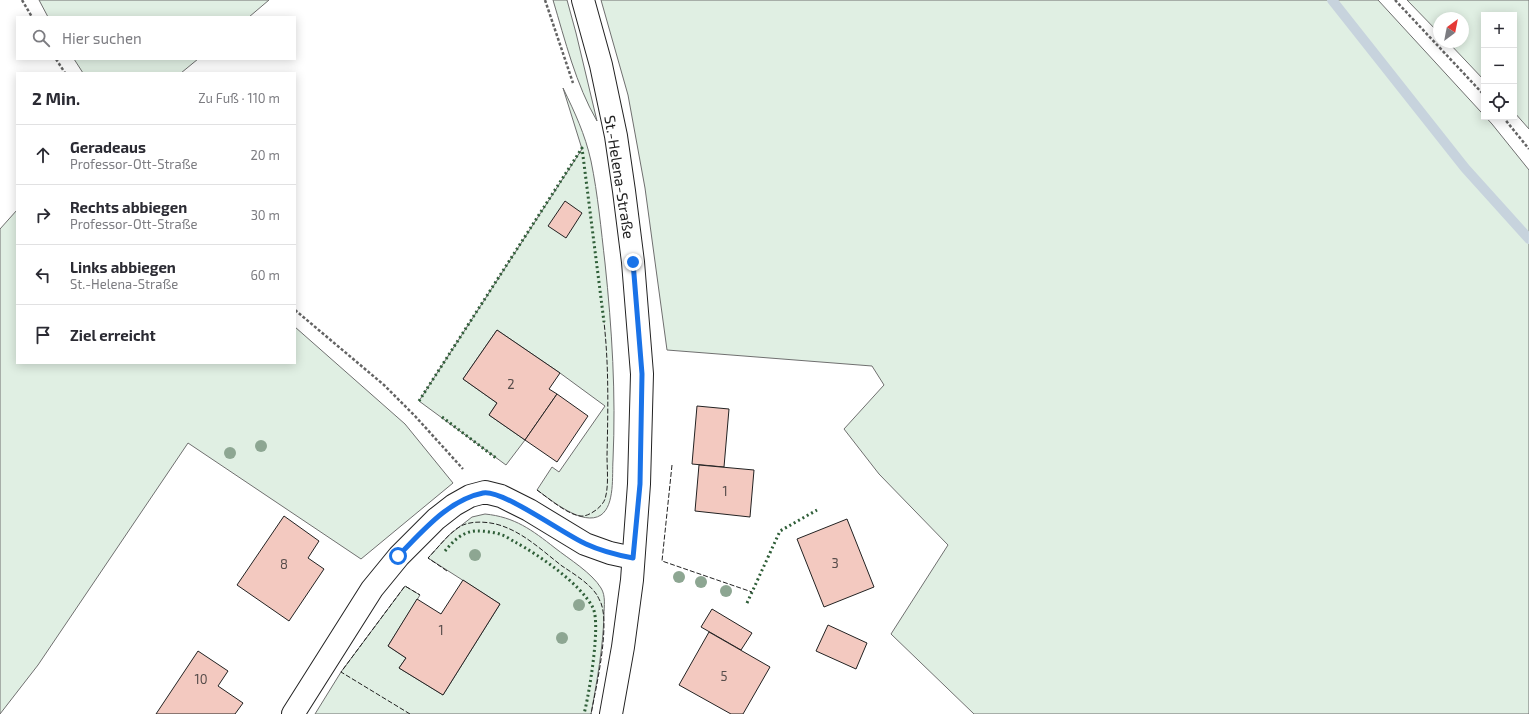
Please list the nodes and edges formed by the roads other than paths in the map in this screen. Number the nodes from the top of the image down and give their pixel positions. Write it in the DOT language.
graph roads {
  1 [pos="583,0"];
  2 [pos="633,558"];
  3 [pos="293,714"];
  4 [pos="611,714"];
  1 -- 2 [label="street, St.-Helena-Straße"];
  2 -- 3 [label="street"];
  2 -- 4 [label="street, St.-Helena-Straße"];
}
